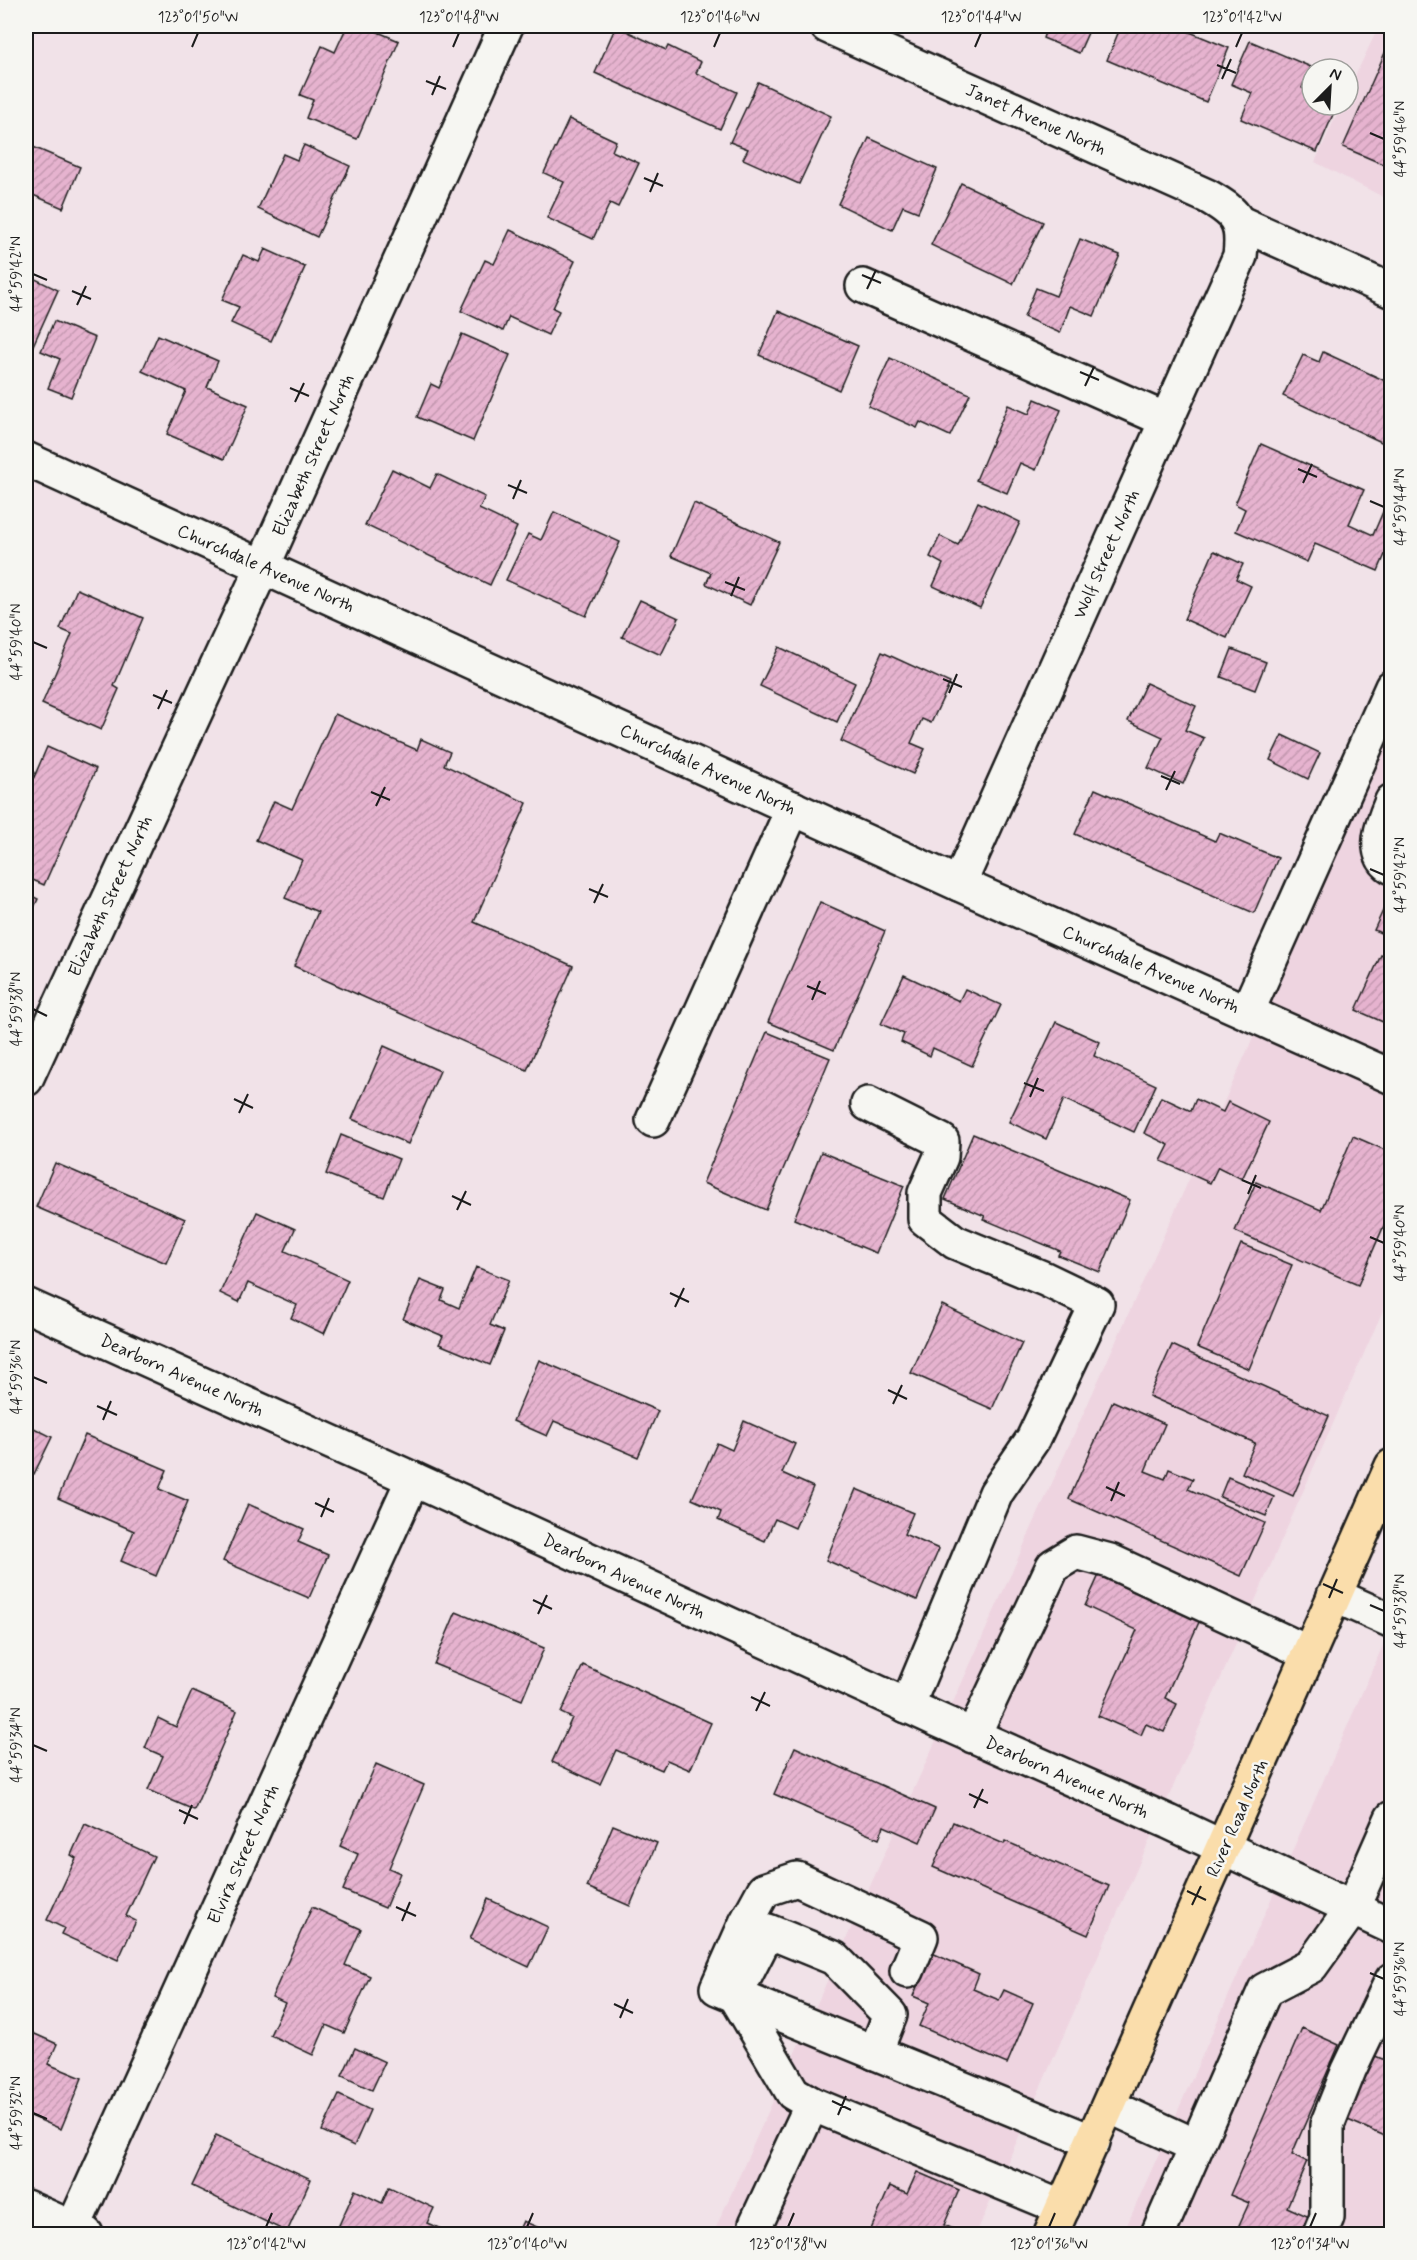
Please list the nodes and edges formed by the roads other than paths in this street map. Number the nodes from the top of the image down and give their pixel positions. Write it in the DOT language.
graph roads {
  1 [pos="506,26"];
  2 [pos="827,26"];
  3 [pos="1238,222"];
  4 [pos="863,286"];
  5 [pos="1392,291"];
  6 [pos="1166,420"];
  7 [pos="26,459"];
  8 [pos="263,566"];
  9 [pos="1392,687"];
  10 [pos="1392,801"];
  11 [pos="793,808"];
  12 [pos="1392,867"];
  13 [pos="959,884"];
  14 [pos="1247,1012"];
  15 [pos="1392,1077"];
  16 [pos="26,1079"];
  17 [pos="868,1104"];
  18 [pos="653,1120"];
  19 [pos="26,1305"];
  20 [pos="1392,1466"];
  21 [pos="413,1479"];
  22 [pos="1334,1595"];
  23 [pos="1392,1621"];
  24 [pos="1310,1653"];
  25 [pos="907,1706"];
  26 [pos="974,1736"];
  27 [pos="1392,1818"];
  28 [pos="1223,1848"];
  29 [pos="1352,1909"];
  30 [pos="1392,1927"];
  31 [pos="1392,1980"];
  32 [pos="735,1995"];
  33 [pos="890,2015"];
  34 [pos="875,2053"];
  35 [pos="812,2104"];
  36 [pos="1109,2106"];
  37 [pos="1093,2142"];
  38 [pos="1196,2146"];
  39 [pos="26,2207"];
  40 [pos="1057,2221"];
  41 [pos="756,2224"];
  42 [pos="80,2231"];
  43 [pos="1158,2235"];
  44 [pos="1320,2235"];
  1 -- 8 [label="street, Elizabeth Street North"];
  2 -- 3 [label="street, Janet Avenue North"];
  3 -- 5 [label="street"];
  3 -- 6 [label="street, Wolf Street North"];
  4 -- 6 [label="street"];
  6 -- 13 [label="street, Wolf Street North"];
  7 -- 8 [label="street, Churchdale Avenue North"];
  8 -- 11 [label="street, Churchdale Avenue North"];
  8 -- 16 [label="street, Elizabeth Street North"];
  9 -- 14 [label="street"];
  10 -- 12 [label="street"];
  11 -- 13 [label="street, Churchdale Avenue North"];
  11 -- 18 [label="street"];
  13 -- 14 [label="street, Churchdale Avenue North"];
  14 -- 15 [label="street, Churchdale Avenue North"];
  17 -- 25 [label="street"];
  19 -- 21 [label="street, Dearborn Avenue North"];
  20 -- 22 [label="main road, River Road North"];
  21 -- 25 [label="street, Dearborn Avenue North"];
  21 -- 42 [label="street, Elvira Street North"];
  22 -- 23 [label="street"];
  22 -- 24 [label="main road, River Road North"];
  24 -- 26 [label="street"];
  24 -- 28 [label="main road, River Road North"];
  25 -- 26 [label="street, Dearborn Avenue North"];
  26 -- 28 [label="street, Dearborn Avenue North"];
  27 -- 29 [label="street"];
  28 -- 29 [label="street, Dearborn Avenue North"];
  28 -- 36 [label="main road, River Road North"];
  29 -- 30 [label="street, Dearborn Avenue North"];
  29 -- 38 [label="street"];
  31 -- 44 [label="street"];
  32 -- 33 [label="street"];
  32 -- 33 [label="street"];
  32 -- 34 [label="street"];
  32 -- 35 [label="street"];
  33 -- 34 [label="street"];
  34 -- 37 [label="street"];
  35 -- 40 [label="street"];
  35 -- 41 [label="street"];
  36 -- 37 [label="main road, River Road North"];
  36 -- 38 [label="street"];
  37 -- 40 [label="main road, River Road North"];
  38 -- 43 [label="street"];
  39 -- 42 [label="street"];
}
